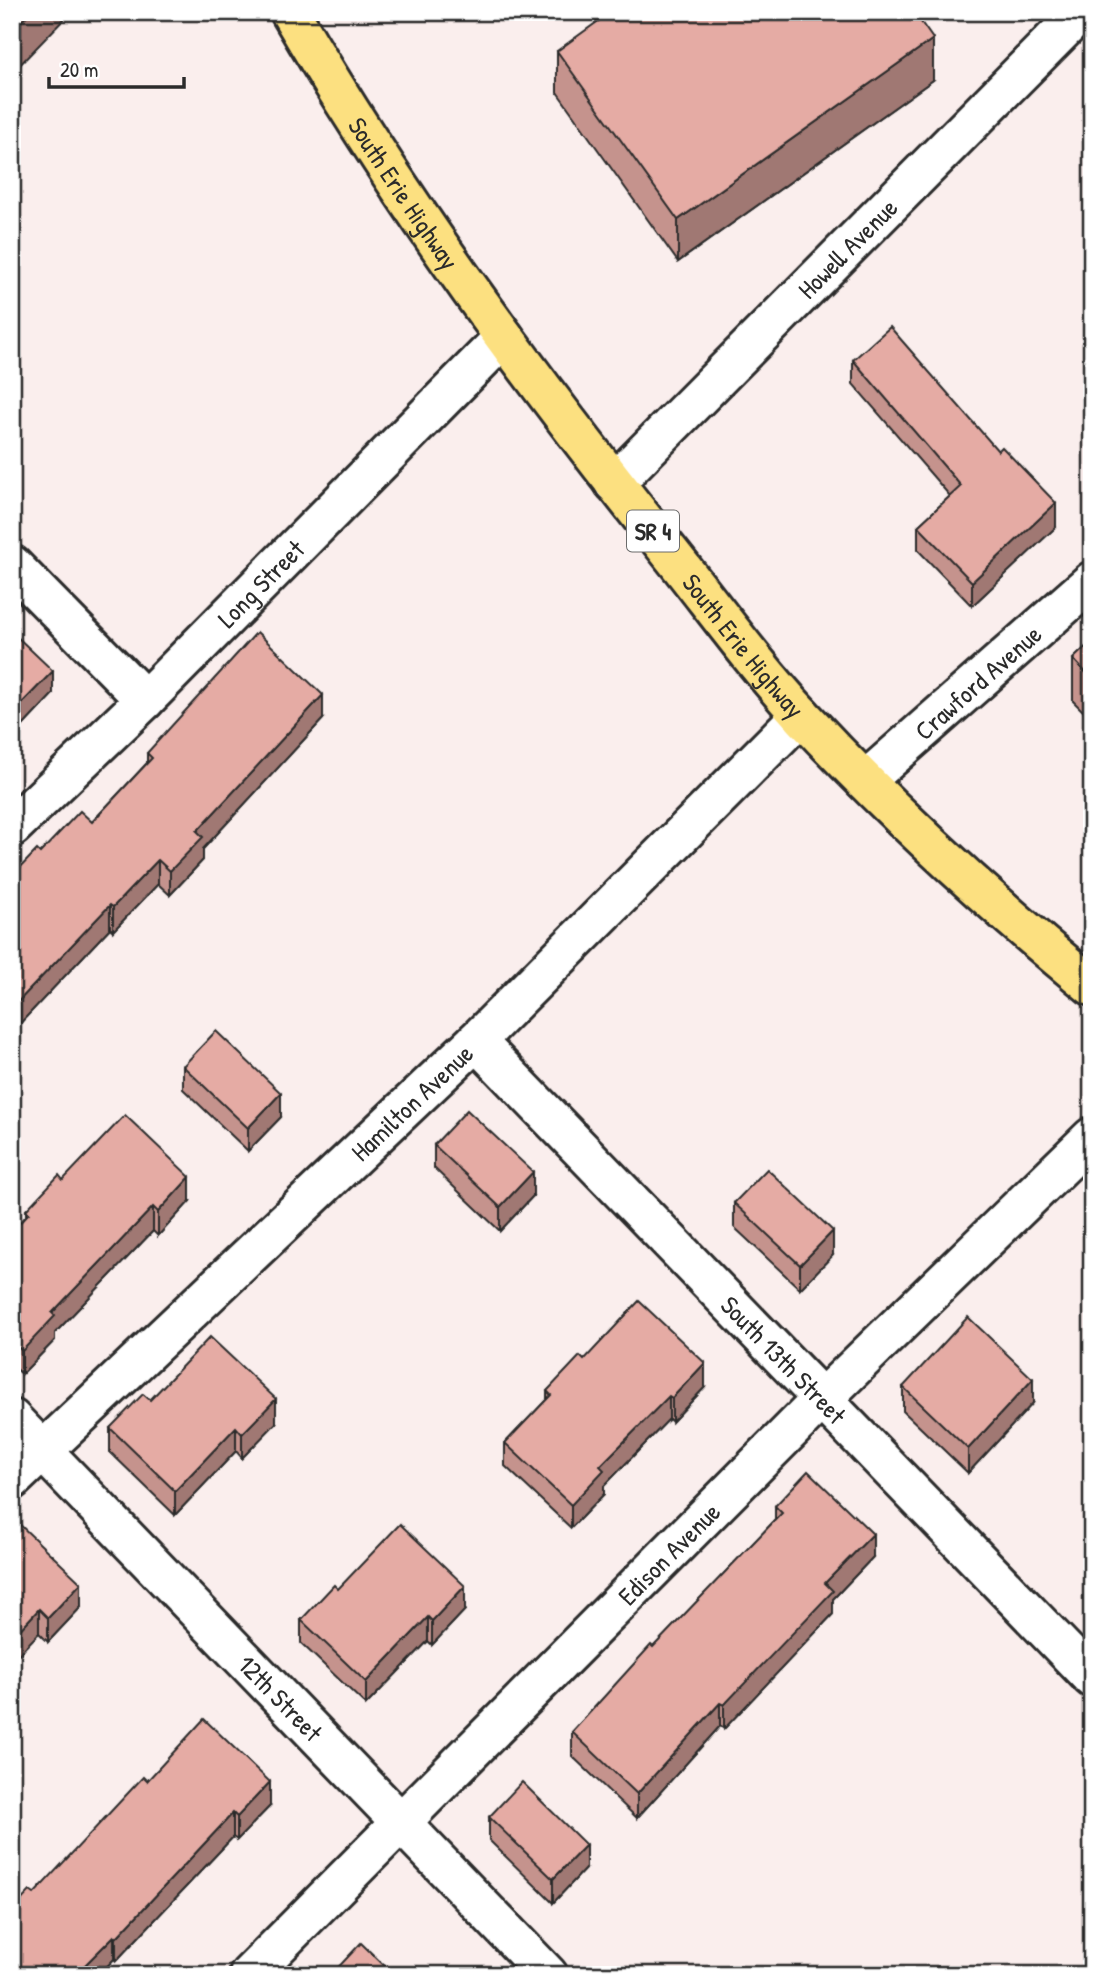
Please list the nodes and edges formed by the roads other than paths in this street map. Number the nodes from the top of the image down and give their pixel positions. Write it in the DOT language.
graph roads {
  1 [pos="290,12"];
  2 [pos="1081,12"];
  3 [pos="504,337"];
  4 [pos="614,483"];
  5 [pos="12,565"];
  6 [pos="1092,581"];
  7 [pos="145,700"];
  8 [pos="801,715"];
  9 [pos="865,781"];
  10 [pos="12,827"];
  11 [pos="1092,986"];
  12 [pos="476,1041"];
  13 [pos="1092,1137"];
  14 [pos="821,1400"];
  15 [pos="12,1419"];
  16 [pos="42,1451"];
  17 [pos="12,1480"];
  18 [pos="1092,1678"];
  19 [pos="401,1824"];
  20 [pos="249,1975"];
  21 [pos="548,1975"];
  1 -- 3 [label="main road, South Erie Highway / SR 4"];
  2 -- 4 [label="street, Howell Avenue"];
  3 -- 4 [label="main road, South Erie Highway / SR 4"];
  3 -- 7 [label="street, Long Street"];
  4 -- 8 [label="main road, South Erie Highway / SR 4"];
  5 -- 7 [label="street"];
  6 -- 9 [label="street, Crawford Avenue"];
  7 -- 10 [label="street, Long Street"];
  8 -- 9 [label="main road, South Erie Highway / SR 4"];
  8 -- 12 [label="street, Hamilton Avenue"];
  9 -- 11 [label="main road, South Erie Highway / SR 4"];
  12 -- 14 [label="street, South 13th Street"];
  12 -- 16 [label="street, Hamilton Avenue"];
  13 -- 14 [label="street, Edison Avenue"];
  14 -- 18 [label="street, South 13th Street"];
  14 -- 19 [label="street, Edison Avenue"];
  15 -- 16 [label="street, 12th Street"];
  16 -- 17 [label="street, Hamilton Avenue"];
  16 -- 19 [label="street, 12th Street"];
  19 -- 20 [label="street, Edison Avenue"];
  19 -- 21 [label="street, 12th Street"];
}
